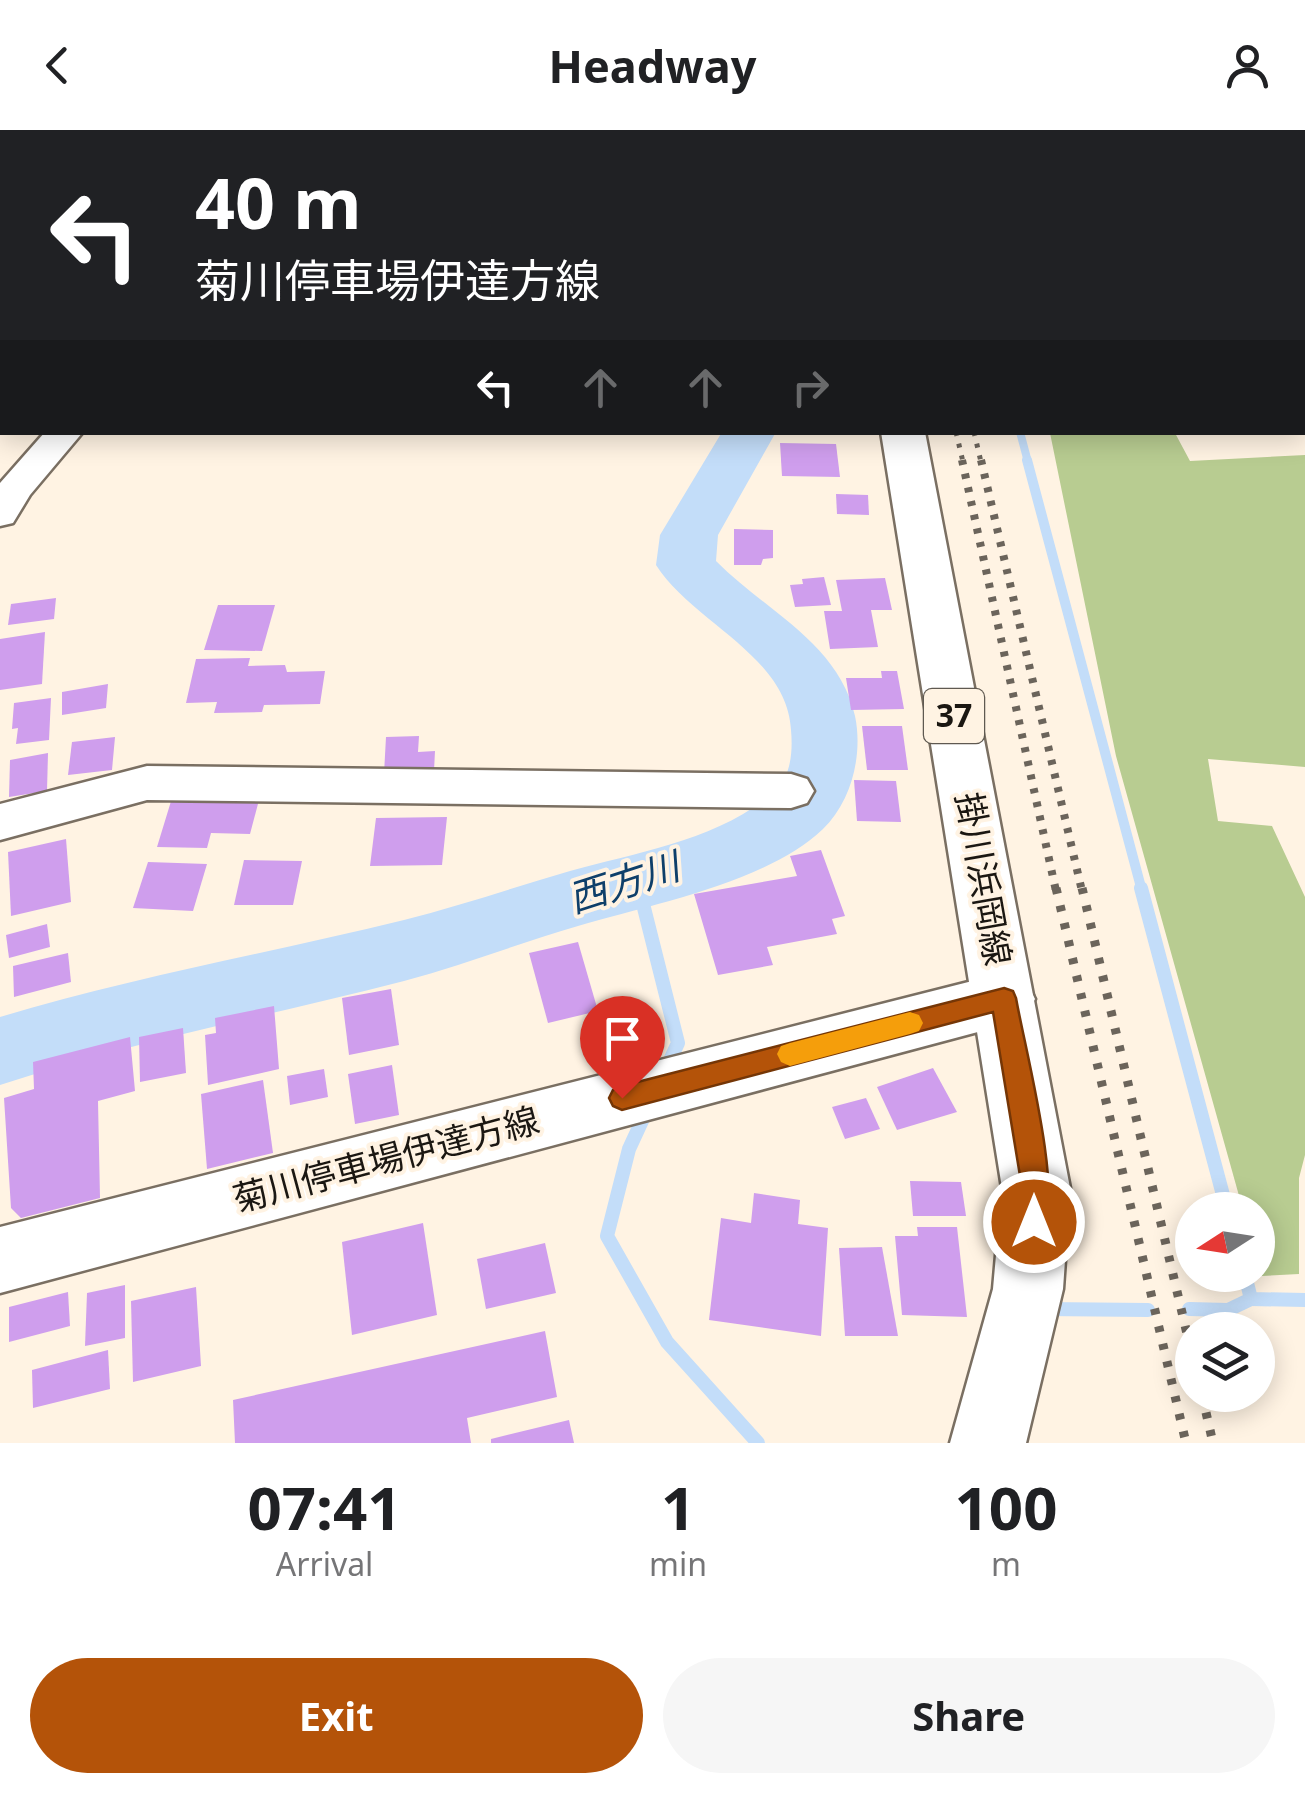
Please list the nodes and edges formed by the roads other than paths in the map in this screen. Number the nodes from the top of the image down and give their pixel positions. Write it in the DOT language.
graph roads {
  1 [pos="62,435"];
  2 [pos="904,435"];
  3 [pos="0,514"];
  4 [pos="791,791"];
  5 [pos="0,822"];
  6 [pos="1004,998"];
  7 [pos="0,1260"];
  8 [pos="988,1443"];
  1 -- 3 [label="street"];
  2 -- 6 [label="main road, 掛川浜岡線 / 37"];
  4 -- 5 [label="street"];
  6 -- 7 [label="main road, 菊川停車場伊達方線"];
  6 -- 8 [label="main road, 掛川浜岡線 / 37"];
}
